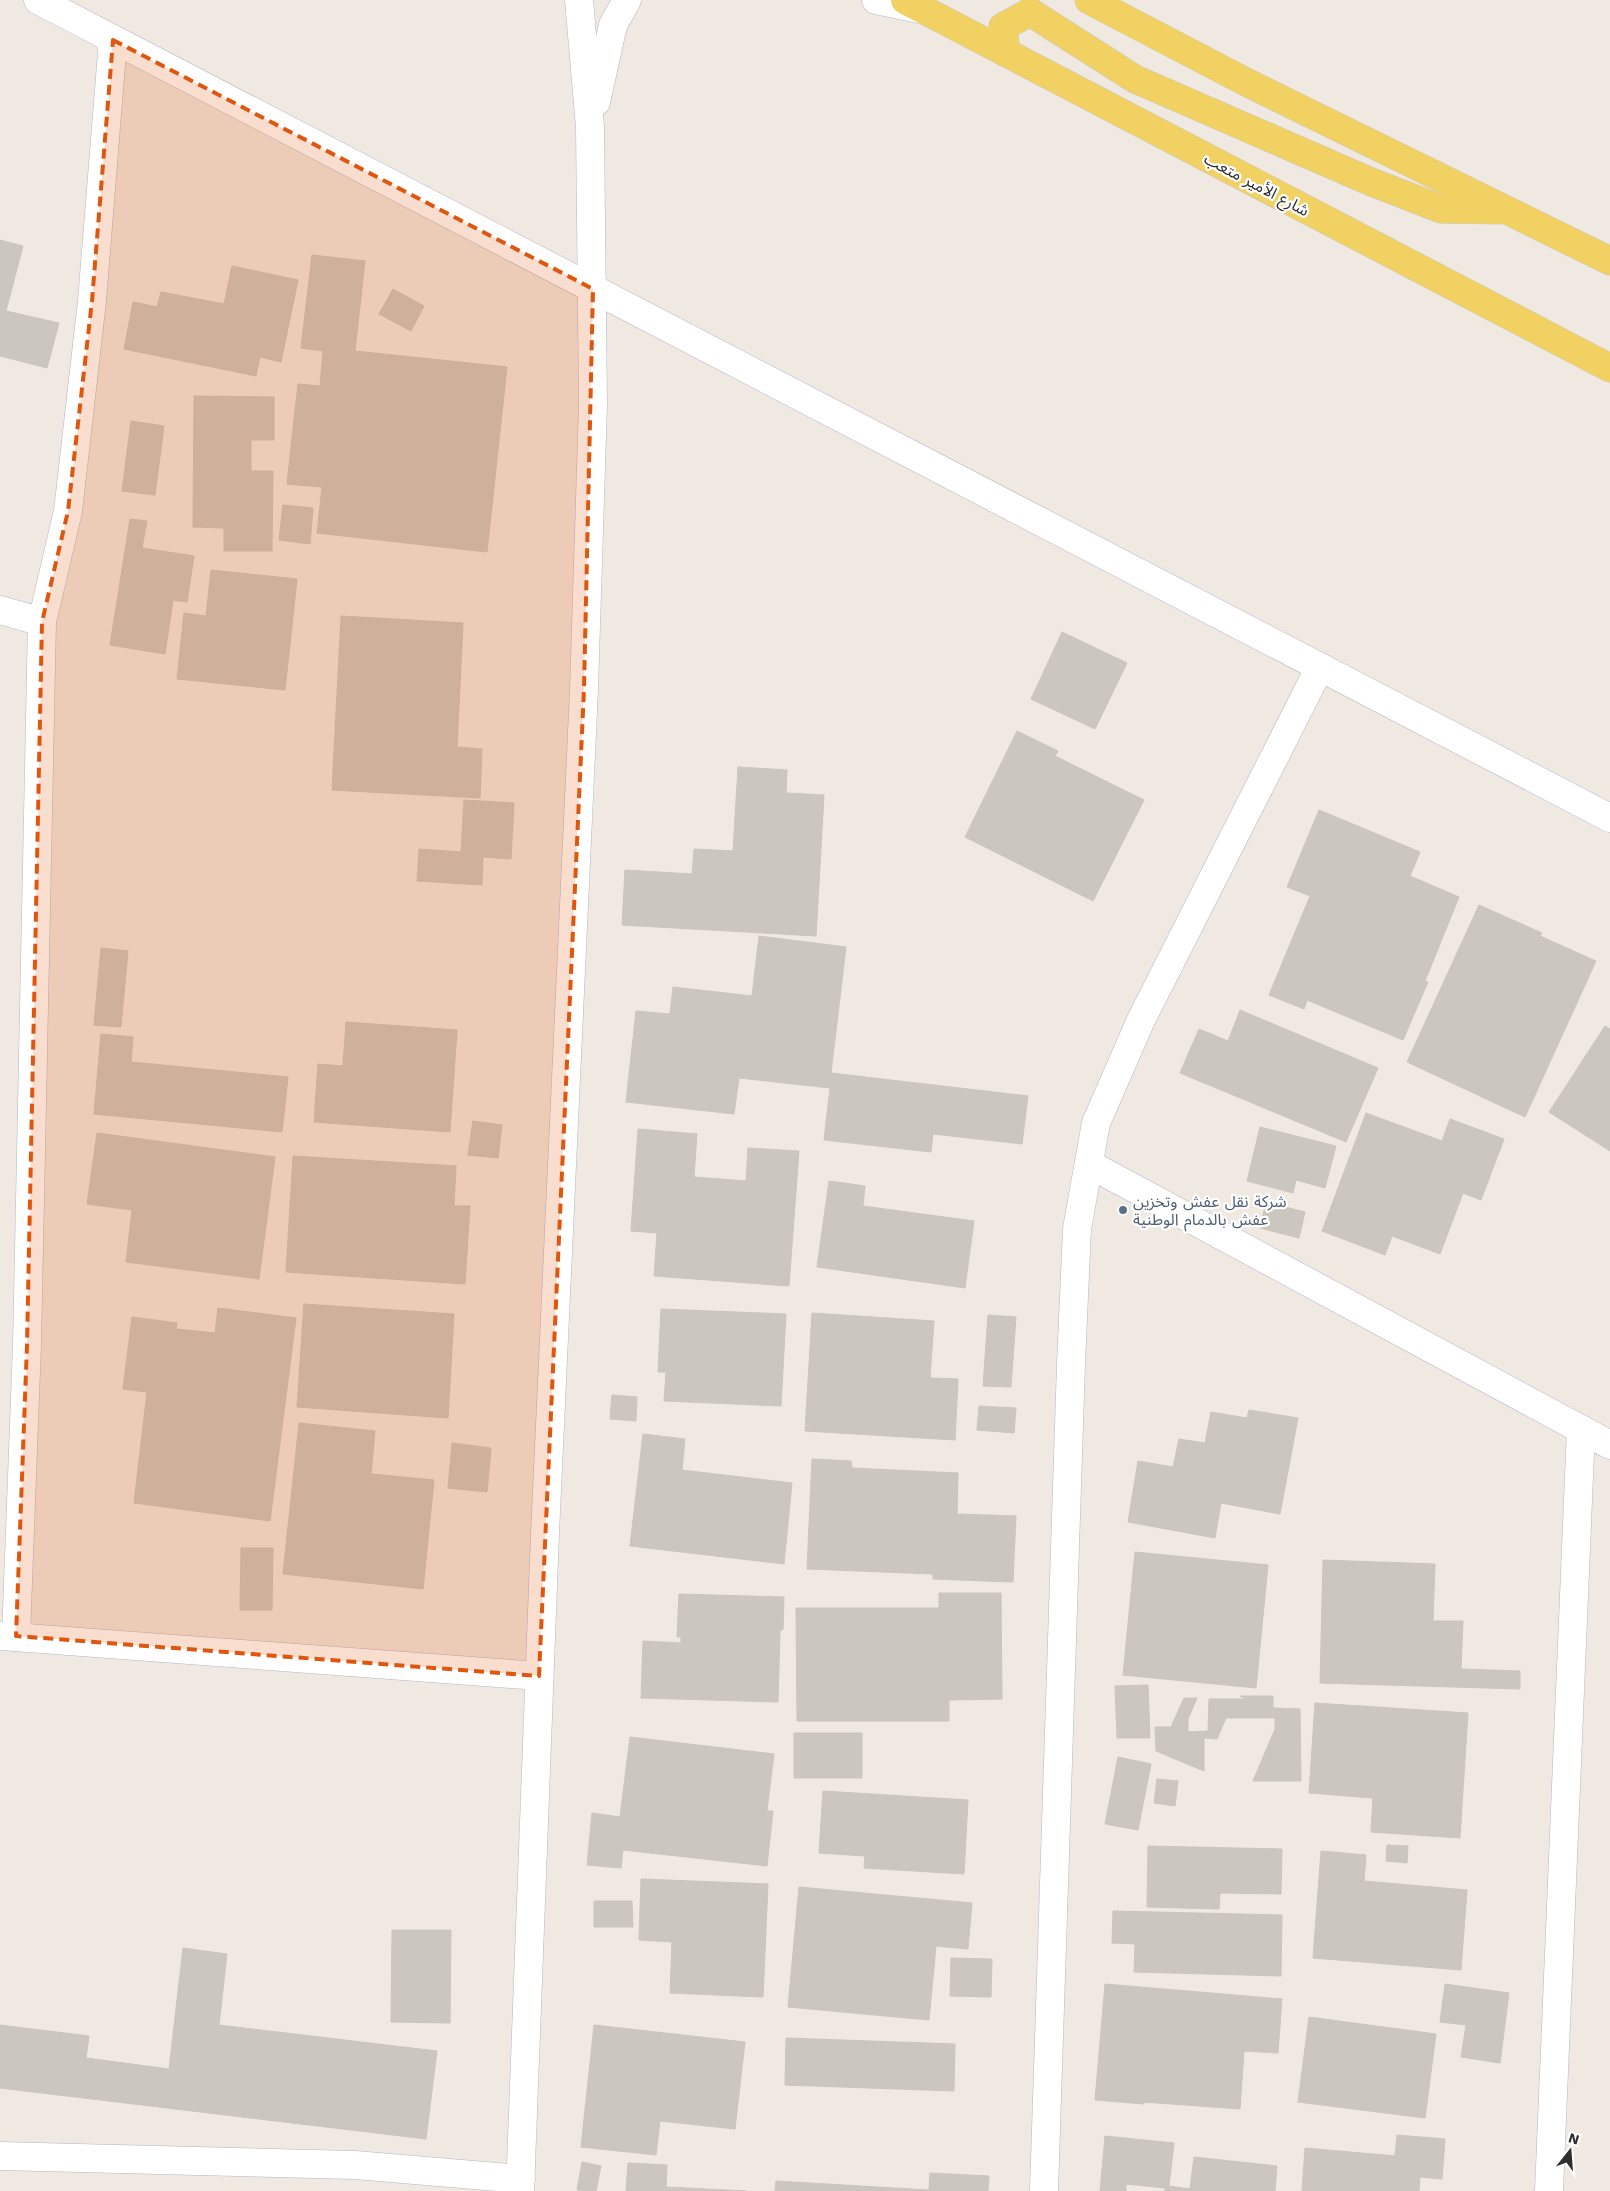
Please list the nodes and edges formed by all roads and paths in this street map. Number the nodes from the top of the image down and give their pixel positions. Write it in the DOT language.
graph roads {
  1 [pos="38,0"];
  2 [pos="580,0"];
  3 [pos="627,0"];
  4 [pos="876,0"];
  5 [pos="1090,0"];
  6 [pos="914,5"];
  7 [pos="113,40"];
  8 [pos="1006,53"];
  9 [pos="590,127"];
  10 [pos="1507,211"];
  11 [pos="1610,261"];
  12 [pos="593,289"];
  13 [pos="1610,368"];
  14 [pos="0,610"];
  15 [pos="42,622"];
  16 [pos="1320,667"];
  17 [pos="1610,818"];
  18 [pos="1089,1164"];
  19 [pos="1582,1430"];
  20 [pos="1610,1445"];
  21 [pos="8,1636"];
  22 [pos="540,1676"];
  23 [pos="0,2156"];
  24 [pos="520,2185"];
  25 [pos="1044,2191"];
  26 [pos="1549,2191"];
  1 -- 7 [label="street"];
  2 -- 9 [label="street"];
  3 -- 9 [label="street"];
  4 -- 6 [label="street"];
  5 -- 10 [label="main road"];
  6 -- 8 [label="main road, شارع الأمير متعب"];
  7 -- 12 [label="street"];
  7 -- 15 [label="street"];
  8 -- 10 [label="main road"];
  8 -- 13 [label="main road, شارع الأمير متعب"];
  9 -- 12 [label="street"];
  10 -- 11 [label="main road"];
  12 -- 16 [label="street"];
  12 -- 22 [label="street"];
  14 -- 15 [label="street"];
  15 -- 21 [label="street"];
  16 -- 17 [label="street"];
  16 -- 18 [label="street"];
  18 -- 19 [label="street"];
  18 -- 25 [label="street"];
  19 -- 20 [label="street"];
  19 -- 26 [label="street"];
  21 -- 22 [label="street"];
  22 -- 24 [label="street"];
  23 -- 24 [label="street"];
}
